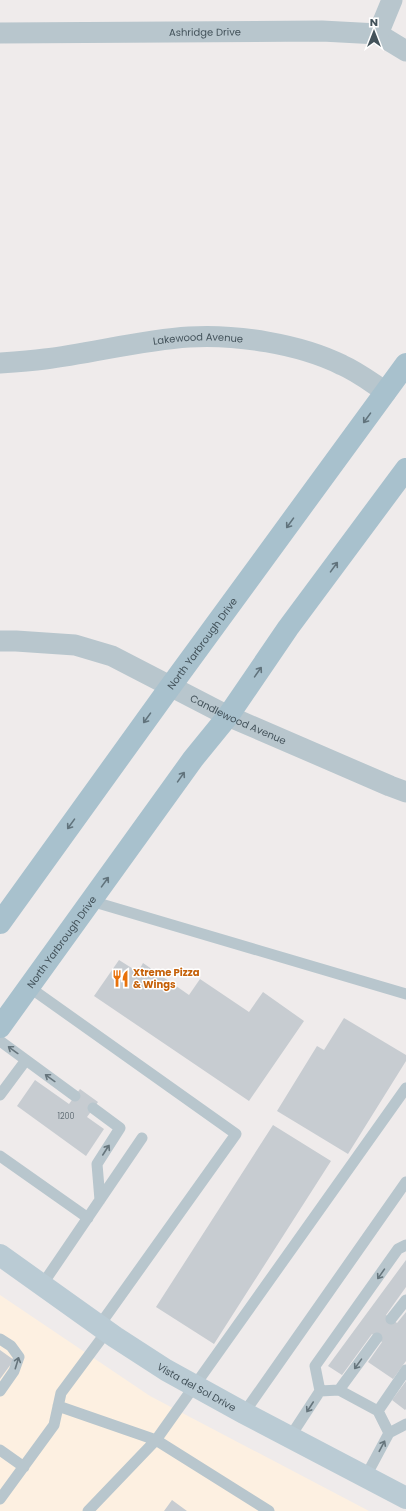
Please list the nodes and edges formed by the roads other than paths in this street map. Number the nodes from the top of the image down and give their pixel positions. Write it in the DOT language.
graph roads {
  1 [pos="392,0"];
  2 [pos="0,33"];
  3 [pos="378,34"];
  4 [pos="406,51"];
  5 [pos="0,363"];
  6 [pos="406,364"];
  7 [pos="386,392"];
  8 [pos="406,469"];
  9 [pos="0,641"];
  10 [pos="170,687"];
  11 [pos="228,716"];
  12 [pos="406,792"];
  13 [pos="91,901"];
  14 [pos="0,923"];
  15 [pos="29,987"];
  16 [pos="406,994"];
  17 [pos="0,1027"];
  18 [pos="0,1041"];
  19 [pos="26,1060"];
  20 [pos="406,1088"];
  21 [pos="0,1095"];
  22 [pos="75,1096"];
  23 [pos="93,1108"];
  24 [pos="142,1138"];
  25 [pos="0,1156"];
  26 [pos="406,1182"];
  27 [pos="100,1200"];
  28 [pos="88,1218"];
  29 [pos="406,1245"];
  30 [pos="0,1255"];
  31 [pos="42,1285"];
  32 [pos="406,1300"];
  33 [pos="391,1319"];
  34 [pos="103,1329"];
  35 [pos="377,1338"];
  36 [pos="0,1339"];
  37 [pos="406,1370"];
  38 [pos="194,1386"];
  39 [pos="339,1390"];
  40 [pos="0,1391"];
  41 [pos="320,1391"];
  42 [pos="58,1406"];
  43 [pos="378,1411"];
  44 [pos="244,1413"];
  45 [pos="406,1424"];
  46 [pos="389,1432"];
  47 [pos="290,1437"];
  48 [pos="156,1440"];
  49 [pos="0,1450"];
  50 [pos="24,1467"];
  51 [pos="366,1476"];
  52 [pos="406,1498"];
  53 [pos="0,1499"];
  54 [pos="88,1511"];
  55 [pos="269,1511"];
  1 -- 3 [label="street"];
  2 -- 3 [label="street, Ashridge Drive"];
  3 -- 4 [label="street, Ashridge Drive"];
  5 -- 7 [label="street, Lakewood Avenue"];
  6 -- 7 [label="main road, North Yarbrough Drive"];
  7 -- 10 [label="main road, North Yarbrough Drive, one-way"];
  11 -- 8 [label="main road, North Yarbrough Drive, one-way"];
  9 -- 10 [label="street, Candlewood Avenue"];
  10 -- 11 [label="street, Candlewood Avenue"];
  10 -- 14 [label="main road, North Yarbrough Drive, one-way"];
  11 -- 12 [label="street, Candlewood Avenue"];
  13 -- 11 [label="main road, North Yarbrough Drive, one-way"];
  13 -- 15 [label="main road, North Yarbrough Drive"];
  13 -- 16 [label="lane"];
  15 -- 17 [label="main road, North Yarbrough Drive"];
  15 -- 34 [label="lane"];
  19 -- 18 [label="lane, one-way"];
  19 -- 21 [label="lane"];
  22 -- 19 [label="lane, one-way"];
  20 -- 38 [label="lane"];
  27 -- 23 [label="lane, one-way"];
  24 -- 27 [label="lane"];
  25 -- 28 [label="lane"];
  26 -- 44 [label="lane"];
  27 -- 28 [label="lane"];
  28 -- 31 [label="lane"];
  29 -- 41 [label="lane, one-way"];
  30 -- 31 [label="main road, Vista del Sol Drive"];
  31 -- 34 [label="main road, Vista del Sol Drive"];
  32 -- 33 [label="lane"];
  34 -- 38 [label="main road, Vista del Sol Drive"];
  34 -- 42 [label="lane"];
  35 -- 39 [label="lane, one-way"];
  40 -- 36 [label="lane, one-way"];
  37 -- 43 [label="lane"];
  38 -- 44 [label="main road, Vista del Sol Drive"];
  38 -- 48 [label="lane"];
  39 -- 41 [label="lane"];
  39 -- 43 [label="lane"];
  41 -- 47 [label="lane, one-way"];
  42 -- 48 [label="lane"];
  42 -- 50 [label="lane"];
  43 -- 46 [label="lane"];
  44 -- 47 [label="main road, Vista del Sol Drive"];
  45 -- 46 [label="lane"];
  51 -- 46 [label="lane, one-way"];
  47 -- 51 [label="main road, Vista del Sol Drive"];
  48 -- 54 [label="lane"];
  48 -- 55 [label="lane"];
  49 -- 50 [label="lane"];
  50 -- 53 [label="lane"];
  51 -- 52 [label="main road, Vista del Sol Drive"];
}
